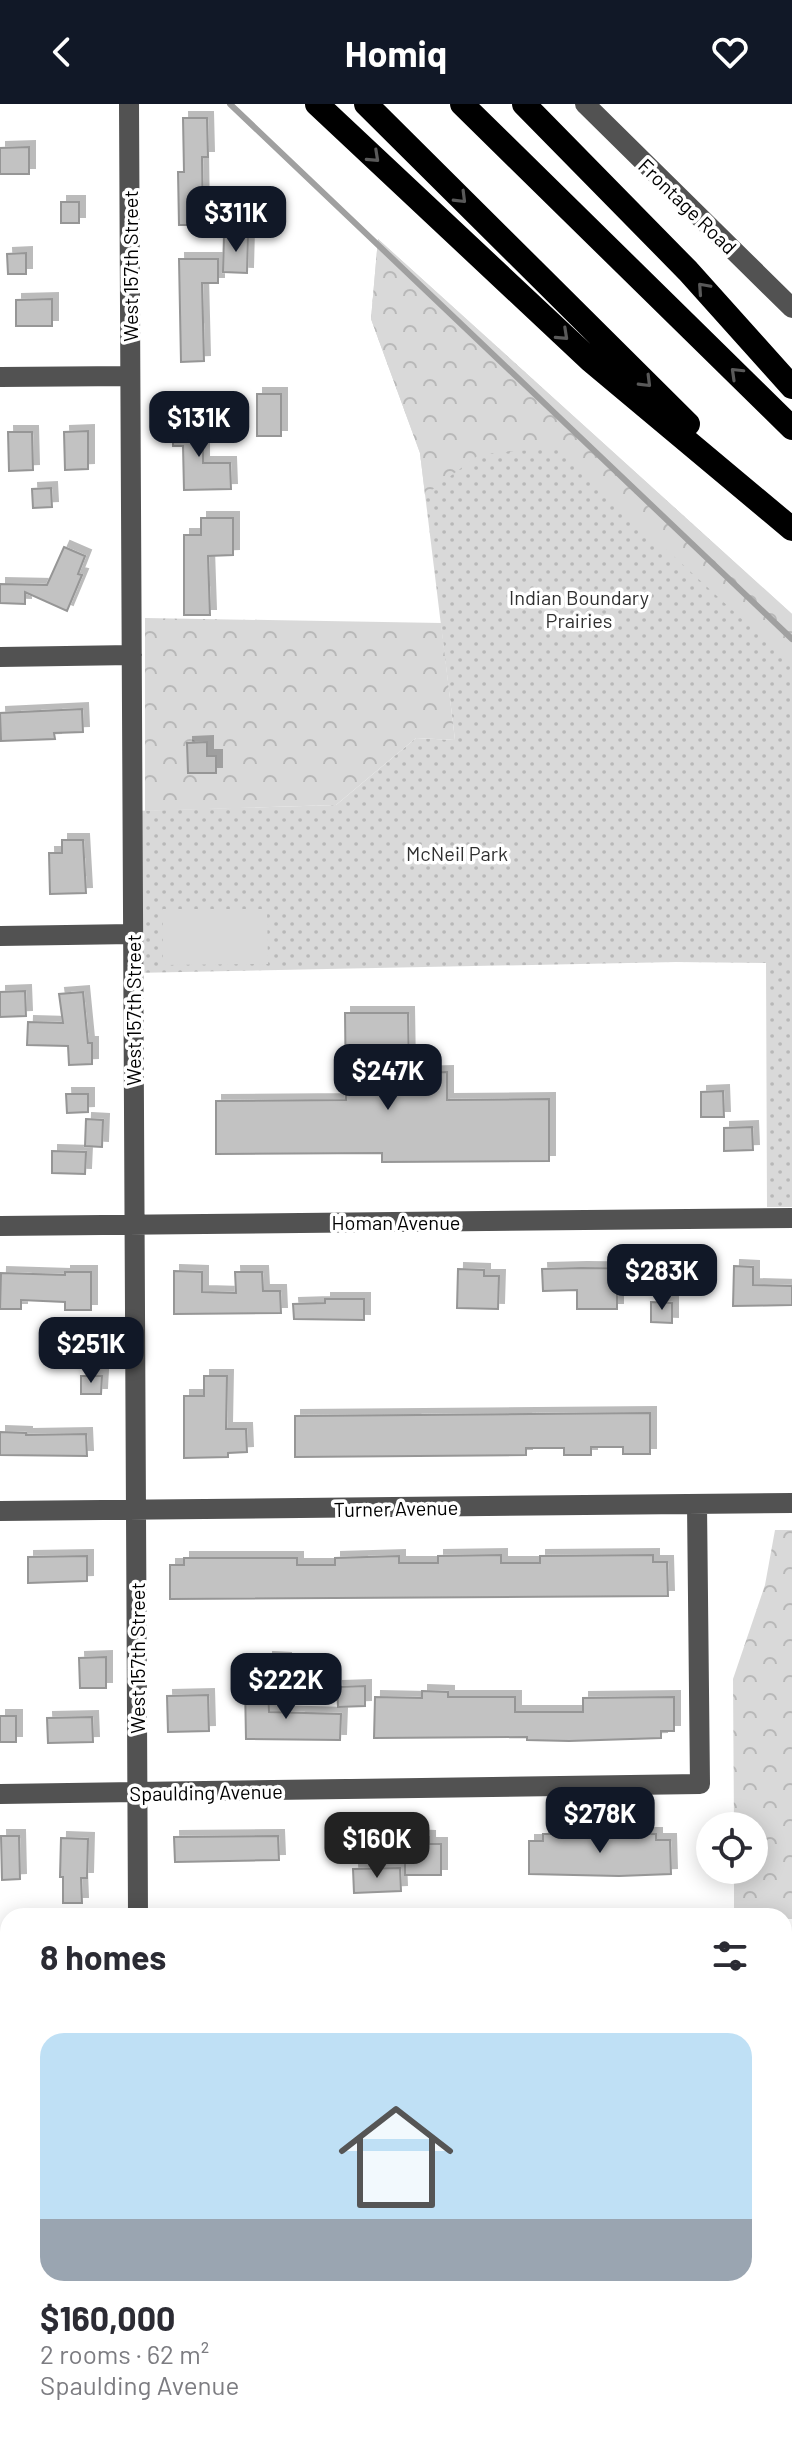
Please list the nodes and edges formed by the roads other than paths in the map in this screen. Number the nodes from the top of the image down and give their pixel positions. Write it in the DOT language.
graph roads {
  1 [pos="129,104"];
  2 [pos="317,104"];
  3 [pos="366,104"];
  4 [pos="462,104"];
  5 [pos="524,104"];
  6 [pos="585,104"];
  7 [pos="792,308"];
  8 [pos="130,376"];
  9 [pos="0,377"];
  10 [pos="792,387"];
  11 [pos="792,428"];
  12 [pos="792,528"];
  13 [pos="132,655"];
  14 [pos="0,657"];
  15 [pos="133,934"];
  16 [pos="0,936"];
  17 [pos="792,1218"];
  18 [pos="134,1224"];
  19 [pos="0,1226"];
  20 [pos="792,1503"];
  21 [pos="697,1504"];
  22 [pos="136,1510"];
  23 [pos="0,1511"];
  24 [pos="137,1793"];
  25 [pos="0,1794"];
  26 [pos="138,1908"];
  1 -- 8 [label="street, West 157th Street"];
  2 -- 12 [label="highway, one-way"];
  3 -- 12 [label="highway, one-way"];
  11 -- 4 [label="highway, one-way"];
  10 -- 5 [label="highway, one-way"];
  6 -- 7 [label="street, Frontage Road"];
  8 -- 9 [label="street"];
  8 -- 13 [label="street, West 157th Street"];
  13 -- 14 [label="street"];
  13 -- 15 [label="street, West 157th Street"];
  15 -- 16 [label="street"];
  15 -- 18 [label="street, West 157th Street"];
  17 -- 18 [label="street, Homan Avenue"];
  18 -- 19 [label="street, Homan Avenue"];
  18 -- 22 [label="street, West 157th Street"];
  20 -- 21 [label="street, Turner Avenue"];
  21 -- 22 [label="street, Turner Avenue"];
  21 -- 24 [label="street, Spaulding Avenue"];
  22 -- 23 [label="street, Turner Avenue"];
  22 -- 24 [label="street, West 157th Street"];
  24 -- 25 [label="street, Spaulding Avenue"];
  24 -- 26 [label="street, West 157th Street"];
}
